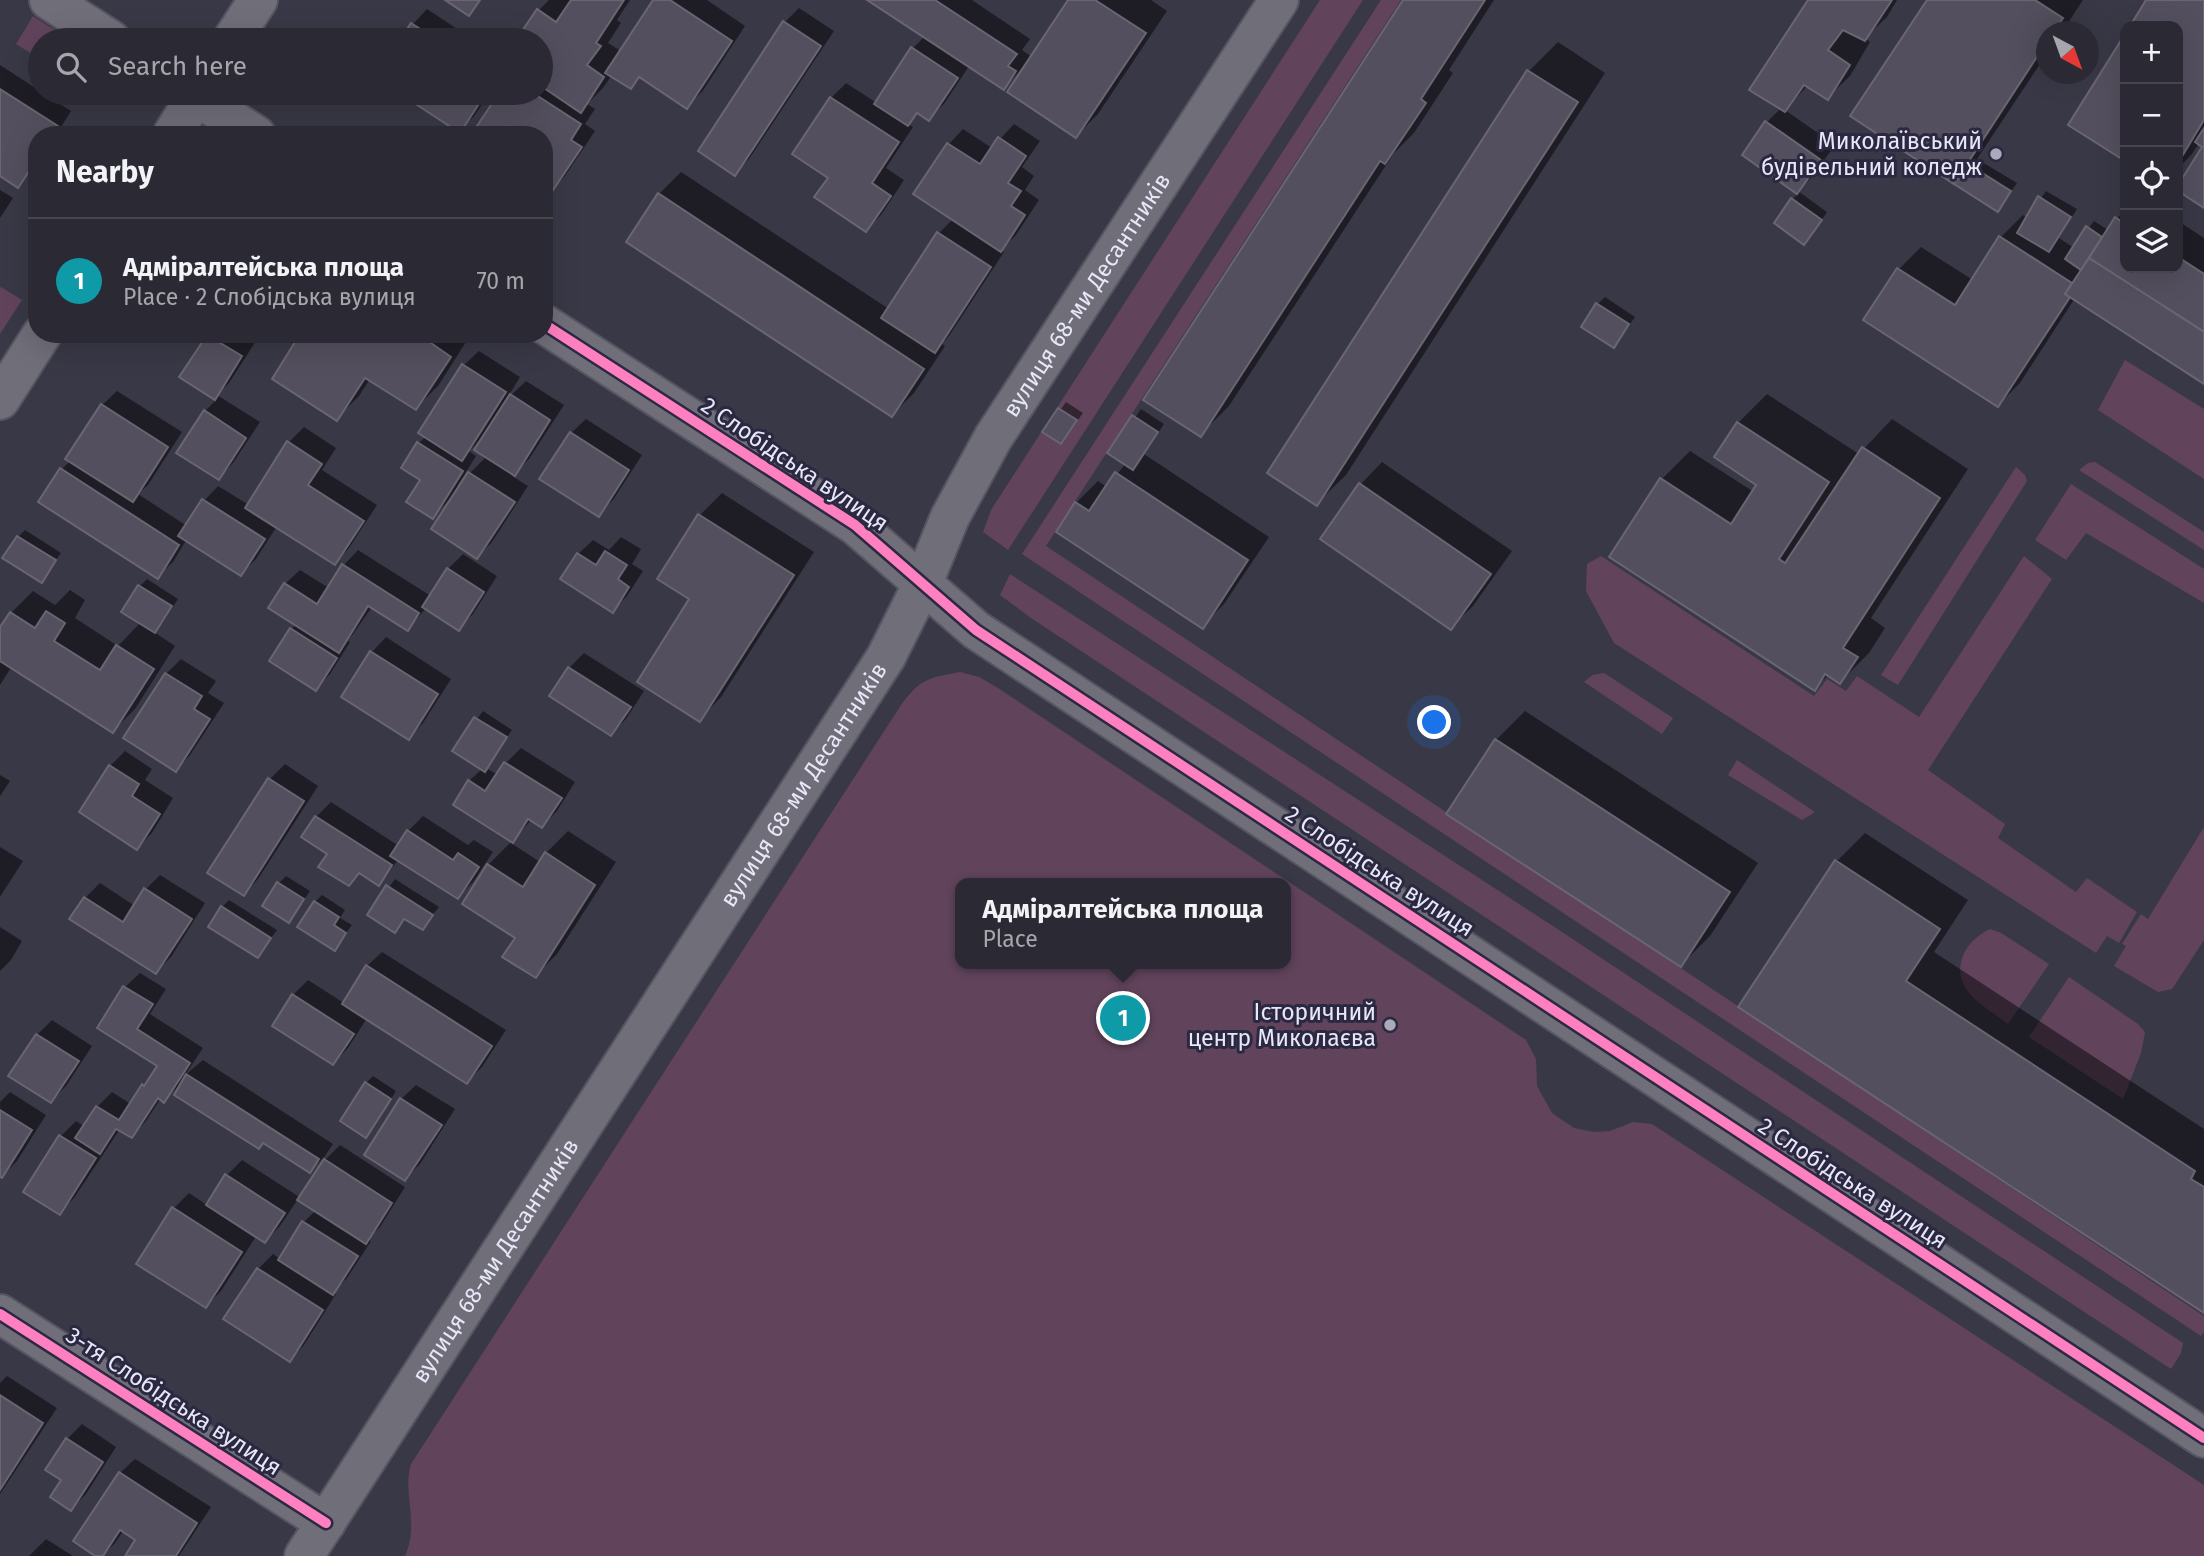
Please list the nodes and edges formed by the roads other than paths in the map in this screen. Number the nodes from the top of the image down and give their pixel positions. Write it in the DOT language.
graph roads {
  1 [pos="49,0"];
  2 [pos="258,0"];
  3 [pos="1279,0"];
  4 [pos="92,28"];
  5 [pos="240,28"];
  6 [pos="189,105"];
  7 [pos="211,105"];
  8 [pos="177,126"];
  9 [pos="243,126"];
  10 [pos="553,330"];
  11 [pos="36,343"];
  12 [pos="0,400"];
  13 [pos="923,583"];
  14 [pos="0,1314"];
  15 [pos="2204,1438"];
  16 [pos="326,1523"];
  17 [pos="304,1556"];
  1 -- 4 [label="street"];
  2 -- 5 [label="street"];
  3 -- 13 [label="street, вулиця 68-ми Десантників"];
  6 -- 8 [label="street"];
  7 -- 9 [label="street"];
  10 -- 13 [label="street, 2 Слобідська вулиця"];
  11 -- 12 [label="street"];
  13 -- 15 [label="street, 2 Слобідська вулиця"];
  13 -- 16 [label="street, вулиця 68-ми Десантників"];
  14 -- 16 [label="street, 3-тя Слобідська вулиця"];
  16 -- 17 [label="street, вулиця 68-ми Десантників"];
}
